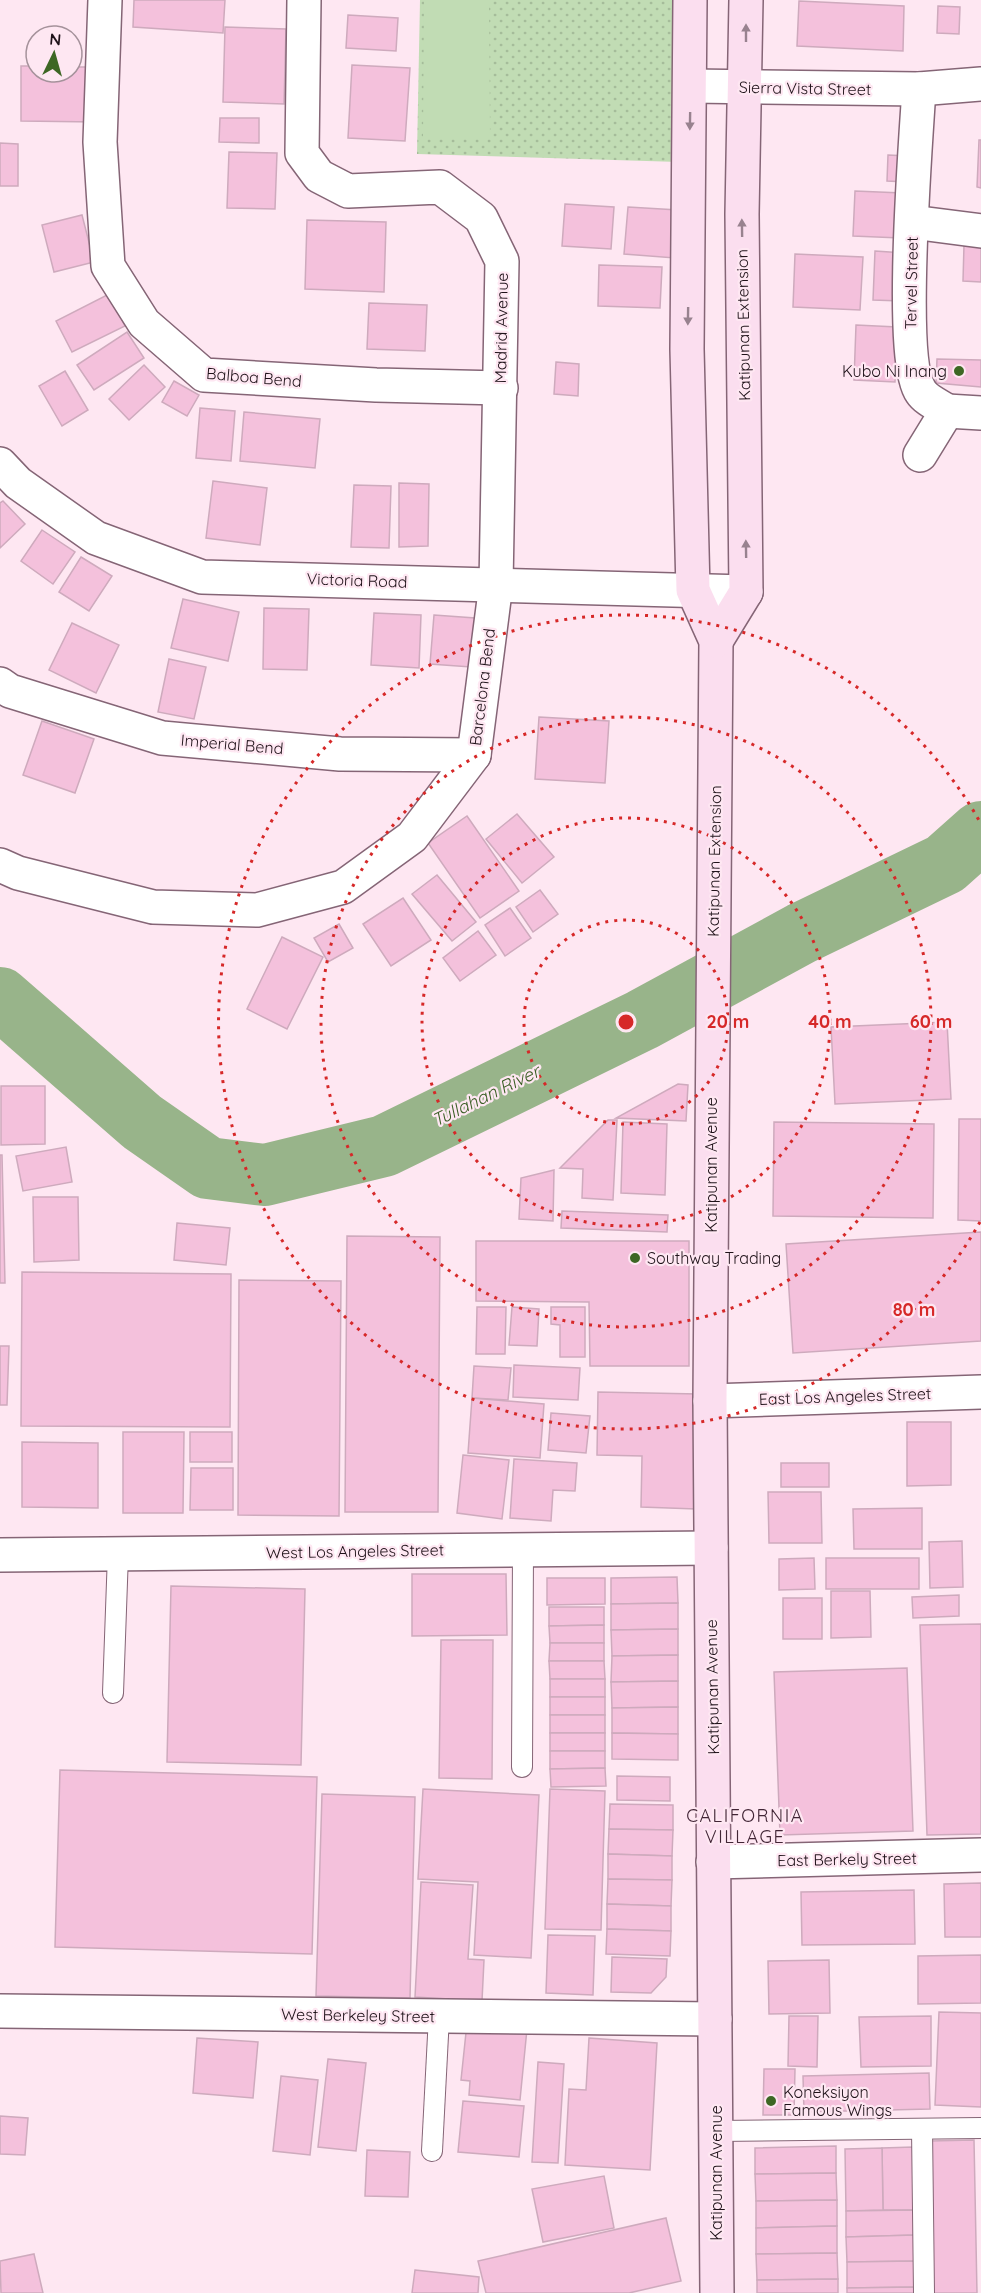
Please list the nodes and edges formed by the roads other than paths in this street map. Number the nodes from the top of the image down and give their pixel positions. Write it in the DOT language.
graph roads {
  1 [pos="105,0"];
  2 [pos="304,0"];
  3 [pos="690,0"];
  4 [pos="746,0"];
  5 [pos="981,84"];
  6 [pos="691,86"];
  7 [pos="745,88"];
  8 [pos="919,89"];
  9 [pos="912,222"];
  10 [pos="981,231"];
  11 [pos="501,388"];
  12 [pos="947,411"];
  13 [pos="981,413"];
  14 [pos="920,455"];
  15 [pos="0,464"];
  16 [pos="496,584"];
  17 [pos="693,590"];
  18 [pos="746,592"];
  19 [pos="716,641"];
  20 [pos="0,684"];
  21 [pos="474,754"];
  22 [pos="0,865"];
  23 [pos="712,1066"];
  24 [pos="981,1392"];
  25 [pos="710,1401"];
  26 [pos="711,1548"];
  27 [pos="523,1550"];
  28 [pos="118,1554"];
  29 [pos="0,1555"];
  30 [pos="113,1693"];
  31 [pos="522,1767"];
  32 [pos="981,1855"];
  33 [pos="713,1862"];
  34 [pos="0,2011"];
  35 [pos="439,2016"];
  36 [pos="715,2019"];
  37 [pos="981,2128"];
  38 [pos="922,2129"];
  39 [pos="716,2131"];
  40 [pos="432,2151"];
  41 [pos="717,2293"];
  42 [pos="924,2293"];
  1 -- 11 [label="street, Balboa Bend"];
  2 -- 11 [label="street, Madrid Avenue"];
  3 -- 6 [label="main road, Katipunan Extension"];
  7 -- 4 [label="main road, Katipunan Extension, one-way"];
  5 -- 8 [label="street, Sierra Vista Street"];
  6 -- 7 [label="street, Sierra Vista Street"];
  6 -- 17 [label="main road, Katipunan Extension, one-way"];
  7 -- 8 [label="street, Sierra Vista Street"];
  18 -- 7 [label="main road, Katipunan Extension, one-way"];
  8 -- 9 [label="street, Tervel Street"];
  9 -- 10 [label="street"];
  9 -- 12 [label="street, Tervel Street"];
  11 -- 16 [label="street, Madrid Avenue"];
  12 -- 13 [label="street"];
  12 -- 14 [label="street"];
  15 -- 16 [label="street, Victoria Road"];
  16 -- 17 [label="street, Victoria Road"];
  16 -- 21 [label="street, Barcelona Bend"];
  17 -- 18 [label="street, Victoria Road"];
  17 -- 19 [label="main road, Katipunan Extension"];
  18 -- 19 [label="main road"];
  19 -- 23 [label="main road, Katipunan Extension"];
  20 -- 21 [label="street, Imperial Bend"];
  21 -- 22 [label="street, Barcelona Bend"];
  23 -- 25 [label="main road, Katipunan Avenue"];
  24 -- 25 [label="street, East Los Angeles Street"];
  25 -- 26 [label="main road, Katipunan Avenue"];
  26 -- 27 [label="street, West Los Angeles Street"];
  26 -- 33 [label="main road, Katipunan Avenue"];
  27 -- 28 [label="street, West Los Angeles Street"];
  27 -- 31 [label="lane"];
  28 -- 29 [label="street, West Los Angeles Street"];
  28 -- 30 [label="lane"];
  32 -- 33 [label="street, East Berkely Street"];
  33 -- 36 [label="main road, Katipunan Avenue"];
  34 -- 35 [label="street, West Berkeley Street"];
  35 -- 36 [label="street, West Berkeley Street"];
  35 -- 40 [label="lane"];
  36 -- 39 [label="main road, Katipunan Avenue"];
  37 -- 38 [label="lane"];
  38 -- 39 [label="lane"];
  38 -- 42 [label="lane"];
  39 -- 41 [label="main road, Katipunan Avenue"];
}
